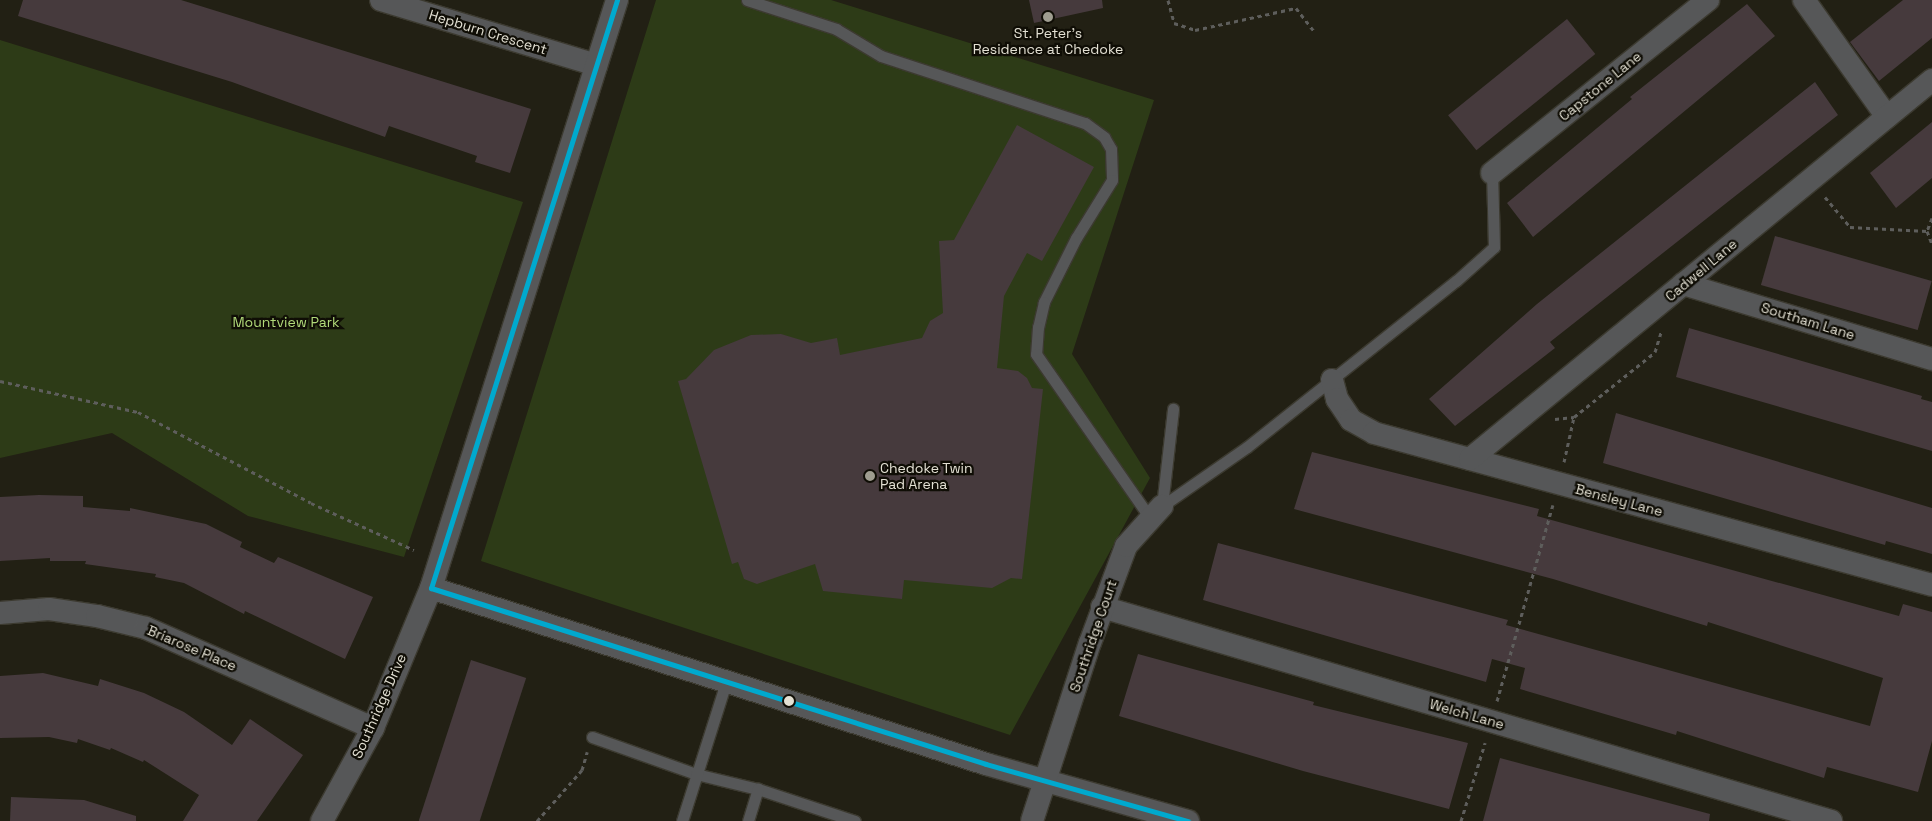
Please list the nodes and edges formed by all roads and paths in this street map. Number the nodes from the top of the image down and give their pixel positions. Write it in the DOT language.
graph roads {
  1 [pos="381,0"];
  2 [pos="617,0"];
  3 [pos="747,0"];
  4 [pos="1168,0"];
  5 [pos="1708,0"];
  6 [pos="1804,0"];
  7 [pos="1314,31"];
  8 [pos="596,65"];
  9 [pos="1932,80"];
  10 [pos="1888,117"];
  11 [pos="1492,173"];
  12 [pos="1811,179"];
  13 [pos="1932,218"];
  14 [pos="1928,231"];
  15 [pos="1932,244"];
  16 [pos="1678,289"];
  17 [pos="1932,359"];
  18 [pos="1332,380"];
  19 [pos="0,381"];
  20 [pos="1173,409"];
  21 [pos="1470,459"];
  22 [pos="1559,484"];
  23 [pos="1156,512"];
  24 [pos="414,550"];
  25 [pos="1932,585"];
  26 [pos="431,588"];
  27 [pos="1102,607"];
  28 [pos="0,613"];
  29 [pos="726,682"];
  30 [pos="1491,721"];
  31 [pos="373,728"];
  32 [pos="592,737"];
  33 [pos="696,774"];
  34 [pos="1044,778"];
  35 [pos="758,789"];
  36 [pos="322,821"];
  37 [pos="537,821"];
  38 [pos="682,821"];
  39 [pos="748,821"];
  40 [pos="855,821"];
  41 [pos="1032,821"];
  42 [pos="1188,821"];
  43 [pos="1461,821"];
  44 [pos="1831,821"];
  1 -- 8 [label="street, Hepburn Crescent"];
  2 -- 8 [label="street, Southridge Drive"];
  3 -- 23 [label="lane"];
  4 -- 7 [label="path"];
  5 -- 11 [label="street, Capstone Lane"];
  6 -- 10 [label="street"];
  8 -- 26 [label="street, Southridge Drive"];
  9 -- 10 [label="street, Cadwell Lane"];
  10 -- 12 [label="street, Cadwell Lane"];
  11 -- 18 [label="lane"];
  12 -- 14 [label="path"];
  12 -- 16 [label="street, Cadwell Lane"];
  13 -- 14 [label="path"];
  14 -- 15 [label="path"];
  16 -- 17 [label="street, Southam Lane"];
  16 -- 21 [label="street, Cadwell Lane"];
  16 -- 22 [label="path"];
  18 -- 21 [label="street, Bensley Lane"];
  18 -- 23 [label="lane"];
  19 -- 24 [label="path"];
  20 -- 23 [label="lane"];
  21 -- 22 [label="street, Bensley Lane"];
  22 -- 25 [label="street, Bensley Lane"];
  22 -- 30 [label="path"];
  23 -- 27 [label="street, Southridge Court"];
  26 -- 29 [label="street"];
  26 -- 31 [label="street, Southridge Drive"];
  27 -- 30 [label="street, Welch Lane"];
  27 -- 34 [label="street, Southridge Court"];
  28 -- 31 [label="street, Briarose Place"];
  29 -- 33 [label="lane"];
  29 -- 34 [label="street"];
  30 -- 43 [label="path"];
  30 -- 44 [label="street, Welch Lane"];
  31 -- 36 [label="street, Southridge Drive"];
  32 -- 33 [label="lane"];
  32 -- 37 [label="path"];
  33 -- 35 [label="lane"];
  33 -- 38 [label="lane"];
  34 -- 41 [label="street"];
  34 -- 42 [label="street"];
  35 -- 39 [label="lane"];
  35 -- 40 [label="lane"];
}
